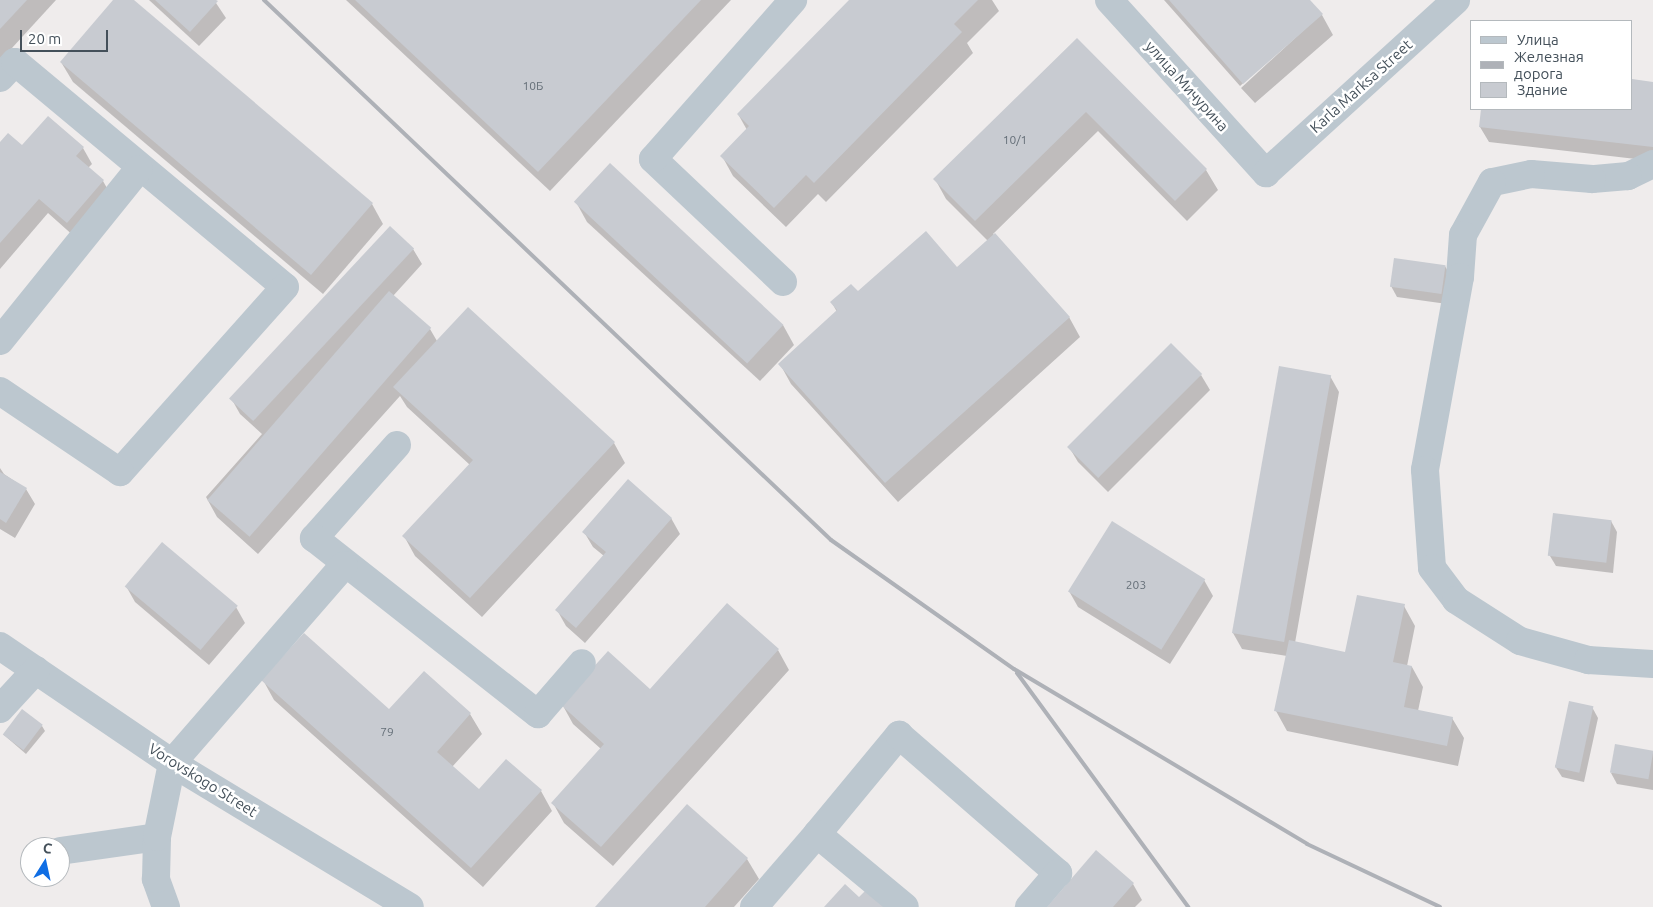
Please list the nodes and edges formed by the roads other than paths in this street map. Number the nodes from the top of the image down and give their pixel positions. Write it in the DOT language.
graph roads {
  1 [pos="793,0"];
  2 [pos="1109,0"];
  3 [pos="1456,0"];
  4 [pos="0,78"];
  5 [pos="1653,164"];
  6 [pos="139,168"];
  7 [pos="1266,173"];
  8 [pos="784,282"];
  9 [pos="0,341"];
  10 [pos="0,391"];
  11 [pos="397,445"];
  12 [pos="344,565"];
  13 [pos="0,646"];
  14 [pos="582,663"];
  15 [pos="1653,664"];
  16 [pos="36,670"];
  17 [pos="0,709"];
  18 [pos="172,763"];
  19 [pos="817,834"];
  20 [pos="157,837"];
  21 [pos="70,850"];
  22 [pos="166,907"];
  23 [pos="410,907"];
  24 [pos="754,907"];
  25 [pos="905,907"];
  26 [pos="1029,907"];
  1 -- 8 [label="street"];
  2 -- 7 [label="street, улица Мичурина"];
  3 -- 7 [label="street, Karla Marksa Street"];
  4 -- 6 [label="street"];
  5 -- 15 [label="street"];
  6 -- 9 [label="street"];
  6 -- 10 [label="street"];
  11 -- 12 [label="street"];
  12 -- 14 [label="street"];
  12 -- 18 [label="street"];
  13 -- 16 [label="street, Vorovskogo Street"];
  16 -- 17 [label="street"];
  16 -- 18 [label="street, Vorovskogo Street"];
  18 -- 20 [label="street"];
  18 -- 23 [label="street, Vorovskogo Street"];
  19 -- 24 [label="street"];
  19 -- 25 [label="street"];
  19 -- 26 [label="street"];
  20 -- 21 [label="street"];
  20 -- 22 [label="street"];
}
